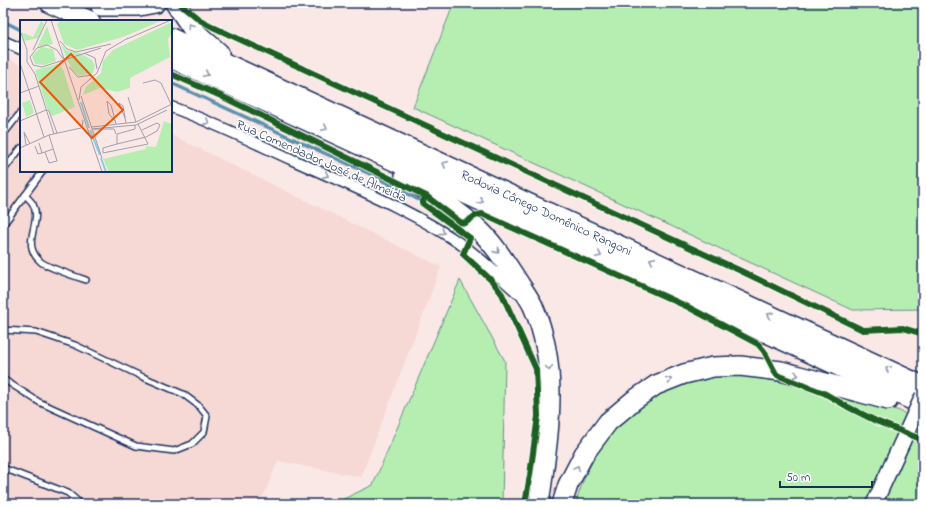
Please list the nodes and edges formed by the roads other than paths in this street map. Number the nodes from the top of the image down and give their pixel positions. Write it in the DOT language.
graph roads {
  1 [pos="47,3"];
  2 [pos="50,3"];
  3 [pos="155,3"];
  4 [pos="175,3"];
  5 [pos="95,10"];
  6 [pos="66,20"];
  7 [pos="130,20"];
  8 [pos="172,38"];
  9 [pos="3,41"];
  10 [pos="20,49"];
  11 [pos="172,58"];
  12 [pos="240,70"];
  13 [pos="172,107"];
  14 [pos="20,113"];
  15 [pos="3,135"];
  16 [pos="368,148"];
  17 [pos="20,149"];
  18 [pos="3,171"];
  19 [pos="42,172"];
  20 [pos="25,195"];
  21 [pos="3,225"];
  22 [pos="86,280"];
  23 [pos="532,305"];
  24 [pos="3,330"];
  25 [pos="3,379"];
  26 [pos="923,386"];
  27 [pos="923,396"];
  28 [pos="923,406"];
  29 [pos="923,410"];
  30 [pos="3,468"];
  31 [pos="81,504"];
  32 [pos="539,504"];
  33 [pos="562,504"];
  34 [pos="874,504"];
  1 -- 6 [label="highway"];
  2 -- 5 [label="highway"];
  3 -- 5 [label="highway"];
  12 -- 4 [label="highway, one-way"];
  5 -- 7 [label="highway"];
  8 -- 12 [label="highway, Rodovia Cônego Domênico Rangoni"];
  9 -- 10 [label="street"];
  11 -- 16 [label="highway, Rodovia Cônego Domênico Rangoni, one-way"];
  26 -- 12 [label="highway, Rodovia Cônego Domênico Rangoni, one-way"];
  13 -- 23 [label="street, Rua Comendador José de Almeida, one-way"];
  14 -- 15 [label="lane"];
  16 -- 23 [label="highway, one-way"];
  16 -- 28 [label="highway, Rodovia Cônego Domênico Rangoni, one-way"];
  17 -- 18 [label="lane"];
  19 -- 20 [label="lane"];
  20 -- 21 [label="lane"];
  20 -- 22 [label="lane"];
  23 -- 32 [label="highway, one-way"];
  24 -- 25 [label="lane"];
  27 -- 34 [label="main road, bridge"];
  33 -- 29 [label="highway, one-way"];
  30 -- 31 [label="lane"];
}
